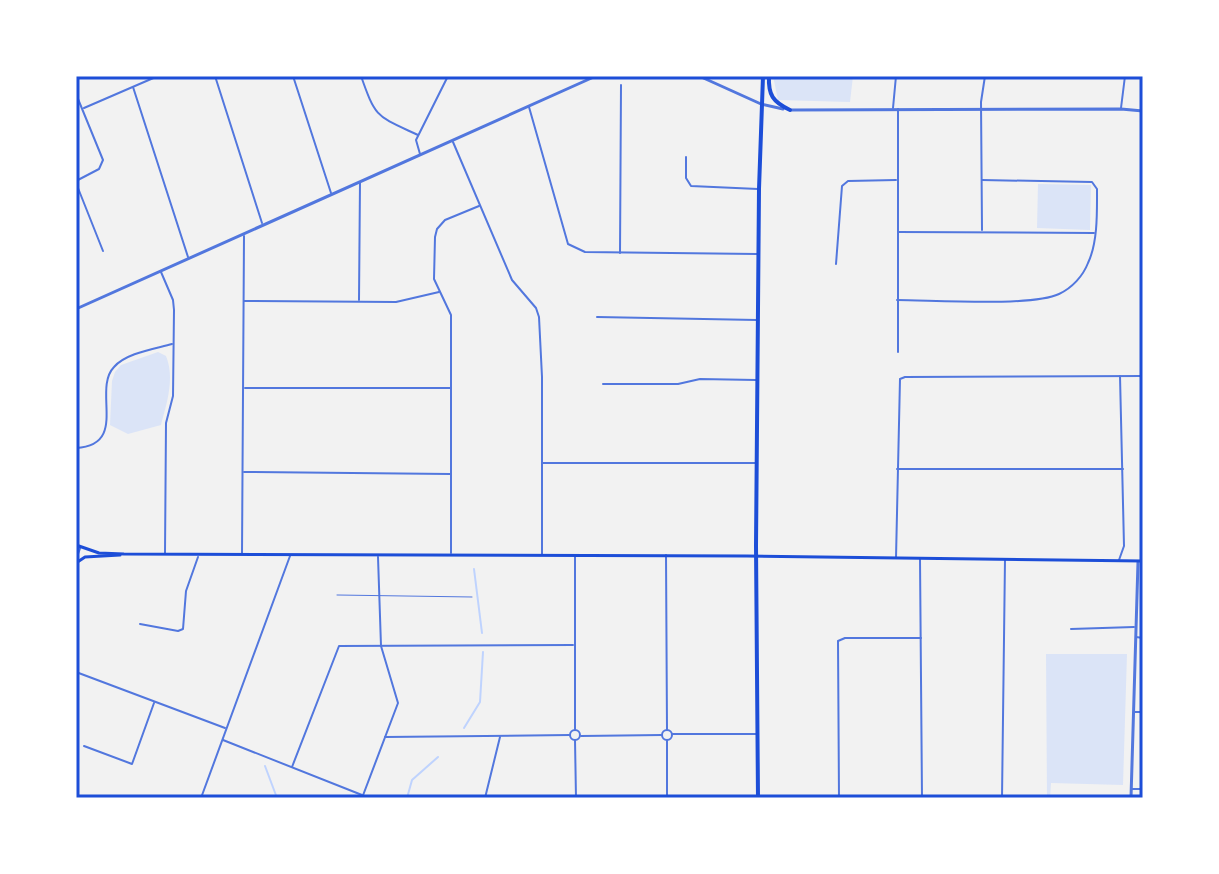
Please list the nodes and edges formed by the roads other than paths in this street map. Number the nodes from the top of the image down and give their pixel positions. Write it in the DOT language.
graph roads {
  1 [pos="158,76"];
  2 [pos="215,76"];
  3 [pos="293,76"];
  4 [pos="361,76"];
  5 [pos="448,76"];
  6 [pos="596,76"];
  7 [pos="699,76"];
  8 [pos="766,76"];
  9 [pos="896,76"];
  10 [pos="985,76"];
  11 [pos="1125,76"];
  12 [pos="588,78"];
  13 [pos="621,85"];
  14 [pos="133,87"];
  15 [pos="76,94"];
  16 [pos="761,104"];
  17 [pos="529,106"];
  18 [pos="83,109"];
  19 [pos="896,109"];
  20 [pos="982,109"];
  21 [pos="1121,109"];
  22 [pos="790,110"];
  23 [pos="1143,111"];
  24 [pos="418,135"];
  25 [pos="453,140"];
  26 [pos="420,155"];
  27 [pos="686,157"];
  28 [pos="897,180"];
  29 [pos="982,180"];
  30 [pos="76,181"];
  31 [pos="360,182"];
  32 [pos="759,189"];
  33 [pos="332,194"];
  34 [pos="480,205"];
  35 [pos="262,225"];
  36 [pos="896,232"];
  37 [pos="982,232"];
  38 [pos="1094,233"];
  39 [pos="244,234"];
  40 [pos="103,251"];
  41 [pos="619,254"];
  42 [pos="759,254"];
  43 [pos="188,258"];
  44 [pos="836,264"];
  45 [pos="160,271"];
  46 [pos="441,292"];
  47 [pos="897,300"];
  48 [pos="244,301"];
  49 [pos="359,301"];
  50 [pos="76,309"];
  51 [pos="597,317"];
  52 [pos="758,320"];
  53 [pos="173,344"];
  54 [pos="898,352"];
  55 [pos="1120,376"];
  56 [pos="1143,376"];
  57 [pos="757,380"];
  58 [pos="603,384"];
  59 [pos="243,388"];
  60 [pos="451,388"];
  61 [pos="76,448"];
  62 [pos="542,463"];
  63 [pos="757,463"];
  64 [pos="897,469"];
  65 [pos="1123,469"];
  66 [pos="243,472"];
  67 [pos="451,474"];
  68 [pos="78,546"];
  69 [pos="165,553"];
  70 [pos="124,554"];
  71 [pos="199,554"];
  72 [pos="242,555"];
  73 [pos="378,555"];
  74 [pos="451,555"];
  75 [pos="542,555"];
  76 [pos="575,555"];
  77 [pos="666,555"];
  78 [pos="290,556"];
  79 [pos="756,556"];
  80 [pos="896,558"];
  81 [pos="920,559"];
  82 [pos="1005,559"];
  83 [pos="76,560"];
  84 [pos="1118,561"];
  85 [pos="1140,561"];
  86 [pos="337,595"];
  87 [pos="379,595"];
  88 [pos="472,597"];
  89 [pos="140,624"];
  90 [pos="1135,627"];
  91 [pos="1071,629"];
  92 [pos="1135,637"];
  93 [pos="921,638"];
  94 [pos="1143,638"];
  95 [pos="573,645"];
  96 [pos="381,646"];
  97 [pos="76,672"];
  98 [pos="154,701"];
  99 [pos="1134,712"];
  100 [pos="1143,712"];
  101 [pos="226,729"];
  102 [pos="575,730"];
  103 [pos="667,730"];
  104 [pos="672,734"];
  105 [pos="757,734"];
  106 [pos="570,735"];
  107 [pos="662,735"];
  108 [pos="500,736"];
  109 [pos="581,736"];
  110 [pos="385,737"];
  111 [pos="222,740"];
  112 [pos="575,740"];
  113 [pos="667,740"];
  114 [pos="84,746"];
  115 [pos="292,767"];
  116 [pos="1131,789"];
  117 [pos="1143,789"];
  118 [pos="362,797"];
  119 [pos="201,798"];
  120 [pos="485,798"];
  121 [pos="576,798"];
  122 [pos="667,798"];
  123 [pos="758,798"];
  124 [pos="839,798"];
  125 [pos="922,798"];
  126 [pos="1002,798"];
  127 [pos="1131,798"];
  1 -- 14 [label="street"];
  2 -- 35 [label="street"];
  3 -- 33 [label="street"];
  4 -- 24 [label="street"];
  5 -- 24 [label="street"];
  6 -- 12 [label="street"];
  7 -- 16 [label="street"];
  8 -- 16 [label="main road"];
  8 -- 22 [label="main road"];
  9 -- 19 [label="street"];
  10 -- 20 [label="street"];
  11 -- 21 [label="street"];
  12 -- 17 [label="street"];
  13 -- 41 [label="street"];
  14 -- 18 [label="street"];
  14 -- 43 [label="street"];
  15 -- 18 [label="street"];
  16 -- 22 [label="street"];
  16 -- 32 [label="main road"];
  17 -- 25 [label="street"];
  17 -- 41 [label="street"];
  18 -- 30 [label="street"];
  19 -- 20 [label="street"];
  19 -- 22 [label="street"];
  19 -- 28 [label="street"];
  20 -- 21 [label="street"];
  20 -- 29 [label="street"];
  21 -- 23 [label="street"];
  24 -- 26 [label="street"];
  25 -- 26 [label="street"];
  25 -- 34 [label="street"];
  26 -- 31 [label="street"];
  27 -- 32 [label="street"];
  28 -- 36 [label="street"];
  28 -- 44 [label="street"];
  29 -- 37 [label="street"];
  29 -- 38 [label="street"];
  30 -- 40 [label="street"];
  31 -- 33 [label="street"];
  31 -- 49 [label="street"];
  32 -- 42 [label="main road"];
  33 -- 35 [label="street"];
  34 -- 46 [label="street"];
  34 -- 62 [label="street"];
  35 -- 39 [label="street"];
  36 -- 37 [label="street"];
  36 -- 47 [label="street"];
  37 -- 38 [label="street"];
  38 -- 47 [label="street"];
  39 -- 43 [label="street"];
  39 -- 48 [label="street"];
  41 -- 42 [label="street"];
  42 -- 52 [label="main road"];
  43 -- 45 [label="street"];
  45 -- 50 [label="street"];
  45 -- 53 [label="street"];
  46 -- 49 [label="street"];
  46 -- 60 [label="street"];
  47 -- 54 [label="street"];
  48 -- 49 [label="street"];
  48 -- 59 [label="street"];
  51 -- 52 [label="street"];
  52 -- 57 [label="main road"];
  53 -- 61 [label="street"];
  53 -- 69 [label="street"];
  55 -- 56 [label="street"];
  55 -- 64 [label="street"];
  55 -- 65 [label="street"];
  57 -- 58 [label="street"];
  57 -- 63 [label="main road"];
  59 -- 60 [label="street"];
  59 -- 66 [label="street"];
  60 -- 67 [label="street"];
  62 -- 63 [label="street"];
  62 -- 75 [label="street"];
  63 -- 79 [label="main road"];
  64 -- 65 [label="street"];
  64 -- 80 [label="street"];
  65 -- 84 [label="street"];
  66 -- 67 [label="street"];
  66 -- 72 [label="street"];
  67 -- 74 [label="street"];
  68 -- 70 [label="main road"];
  68 -- 83 [label="street"];
  69 -- 70 [label="main road"];
  69 -- 71 [label="main road"];
  70 -- 83 [label="main road"];
  71 -- 72 [label="main road"];
  71 -- 89 [label="street"];
  72 -- 78 [label="main road"];
  73 -- 74 [label="main road"];
  73 -- 78 [label="main road"];
  73 -- 87 [label="street"];
  74 -- 75 [label="main road"];
  75 -- 76 [label="main road"];
  76 -- 77 [label="main road"];
  76 -- 95 [label="street"];
  77 -- 79 [label="main road"];
  77 -- 103 [label="street"];
  78 -- 101 [label="street"];
  79 -- 80 [label="main road"];
  79 -- 105 [label="main road"];
  80 -- 81 [label="main road"];
  81 -- 82 [label="main road"];
  81 -- 93 [label="street"];
  82 -- 84 [label="main road"];
  82 -- 126 [label="street"];
  84 -- 85 [label="main road"];
  85 -- 90 [label="street"];
  86 -- 87 [label="lane"];
  87 -- 88 [label="lane"];
  87 -- 96 [label="street"];
  90 -- 91 [label="street"];
  90 -- 92 [label="street"];
  92 -- 94 [label="street"];
  92 -- 99 [label="street"];
  93 -- 124 [label="street"];
  93 -- 125 [label="street"];
  95 -- 96 [label="street"];
  95 -- 102 [label="street"];
  96 -- 110 [label="street"];
  96 -- 115 [label="street"];
  97 -- 98 [label="street"];
  98 -- 101 [label="street"];
  98 -- 114 [label="street"];
  99 -- 100 [label="street"];
  99 -- 116 [label="street"];
  101 -- 111 [label="street"];
  102 -- 106 [label="street"];
  102 -- 109 [label="street"];
  103 -- 104 [label="street"];
  103 -- 107 [label="street"];
  104 -- 105 [label="street"];
  104 -- 113 [label="street"];
  105 -- 123 [label="main road"];
  106 -- 108 [label="street"];
  106 -- 112 [label="street"];
  107 -- 109 [label="street"];
  107 -- 113 [label="street"];
  108 -- 110 [label="street"];
  108 -- 120 [label="street"];
  109 -- 112 [label="street"];
  110 -- 118 [label="street"];
  111 -- 115 [label="street"];
  111 -- 119 [label="street"];
  112 -- 121 [label="street"];
  113 -- 122 [label="street"];
  115 -- 118 [label="street"];
  116 -- 117 [label="street"];
  116 -- 127 [label="street"];
}
